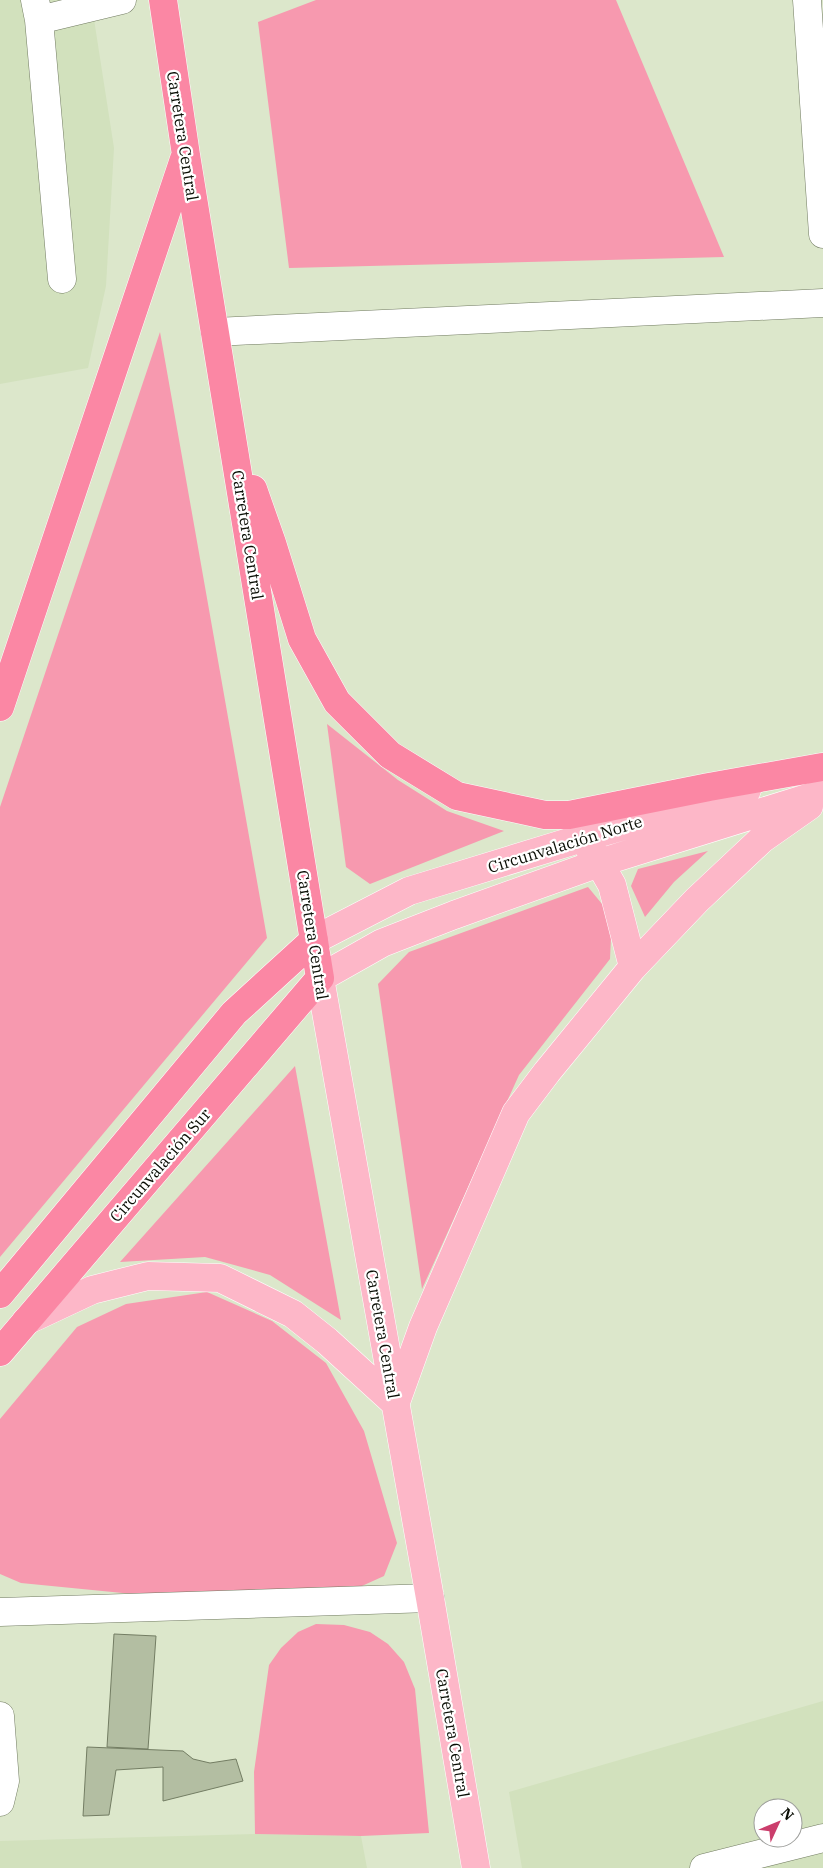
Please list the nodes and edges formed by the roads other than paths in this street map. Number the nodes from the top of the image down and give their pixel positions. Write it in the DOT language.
graph roads {
  1 [pos="122,0"];
  2 [pos="163,0"];
  3 [pos="807,0"];
  4 [pos="37,10"];
  5 [pos="186,155"];
  6 [pos="823,234"];
  7 [pos="62,279"];
  8 [pos="823,303"];
  9 [pos="214,332"];
  10 [pos="229,419"];
  11 [pos="0,707"];
  12 [pos="823,766"];
  13 [pos="823,795"];
  14 [pos="579,839"];
  15 [pos="599,863"];
  16 [pos="314,940"];
  17 [pos="633,967"];
  18 [pos="320,978"];
  19 [pos="0,1294"];
  20 [pos="26,1321"];
  21 [pos="0,1352"];
  22 [pos="395,1403"];
  23 [pos="430,1598"];
  24 [pos="0,1612"];
  25 [pos="0,1716"];
  26 [pos="0,1802"];
  27 [pos="823,1838"];
  28 [pos="476,1868"];
  29 [pos="704,1868"];
  1 -- 4 [label="street"];
  2 -- 5 [label="highway, Carretera Central"];
  3 -- 6 [label="street"];
  4 -- 7 [label="street"];
  5 -- 9 [label="highway, Carretera Central"];
  5 -- 11 [label="highway"];
  8 -- 9 [label="street"];
  9 -- 10 [label="highway, Carretera Central"];
  10 -- 12 [label="highway"];
  10 -- 16 [label="highway, Carretera Central"];
  12 -- 14 [label="main road, Circunvalación Norte"];
  13 -- 15 [label="main road, Circunvalación Norte"];
  13 -- 17 [label="main road"];
  14 -- 15 [label="main road"];
  14 -- 16 [label="main road, Circunvalación Norte"];
  15 -- 17 [label="main road"];
  15 -- 18 [label="main road, Circunvalación Norte"];
  16 -- 18 [label="highway, Carretera Central"];
  16 -- 19 [label="highway"];
  17 -- 22 [label="main road"];
  18 -- 20 [label="highway, Circunvalación Sur"];
  18 -- 22 [label="main road, Carretera Central"];
  20 -- 21 [label="highway, Circunvalación Sur"];
  20 -- 22 [label="main road"];
  22 -- 23 [label="main road, Carretera Central"];
  23 -- 24 [label="street"];
  23 -- 28 [label="main road, Carretera Central"];
  25 -- 26 [label="street"];
  27 -- 29 [label="street"];
}
